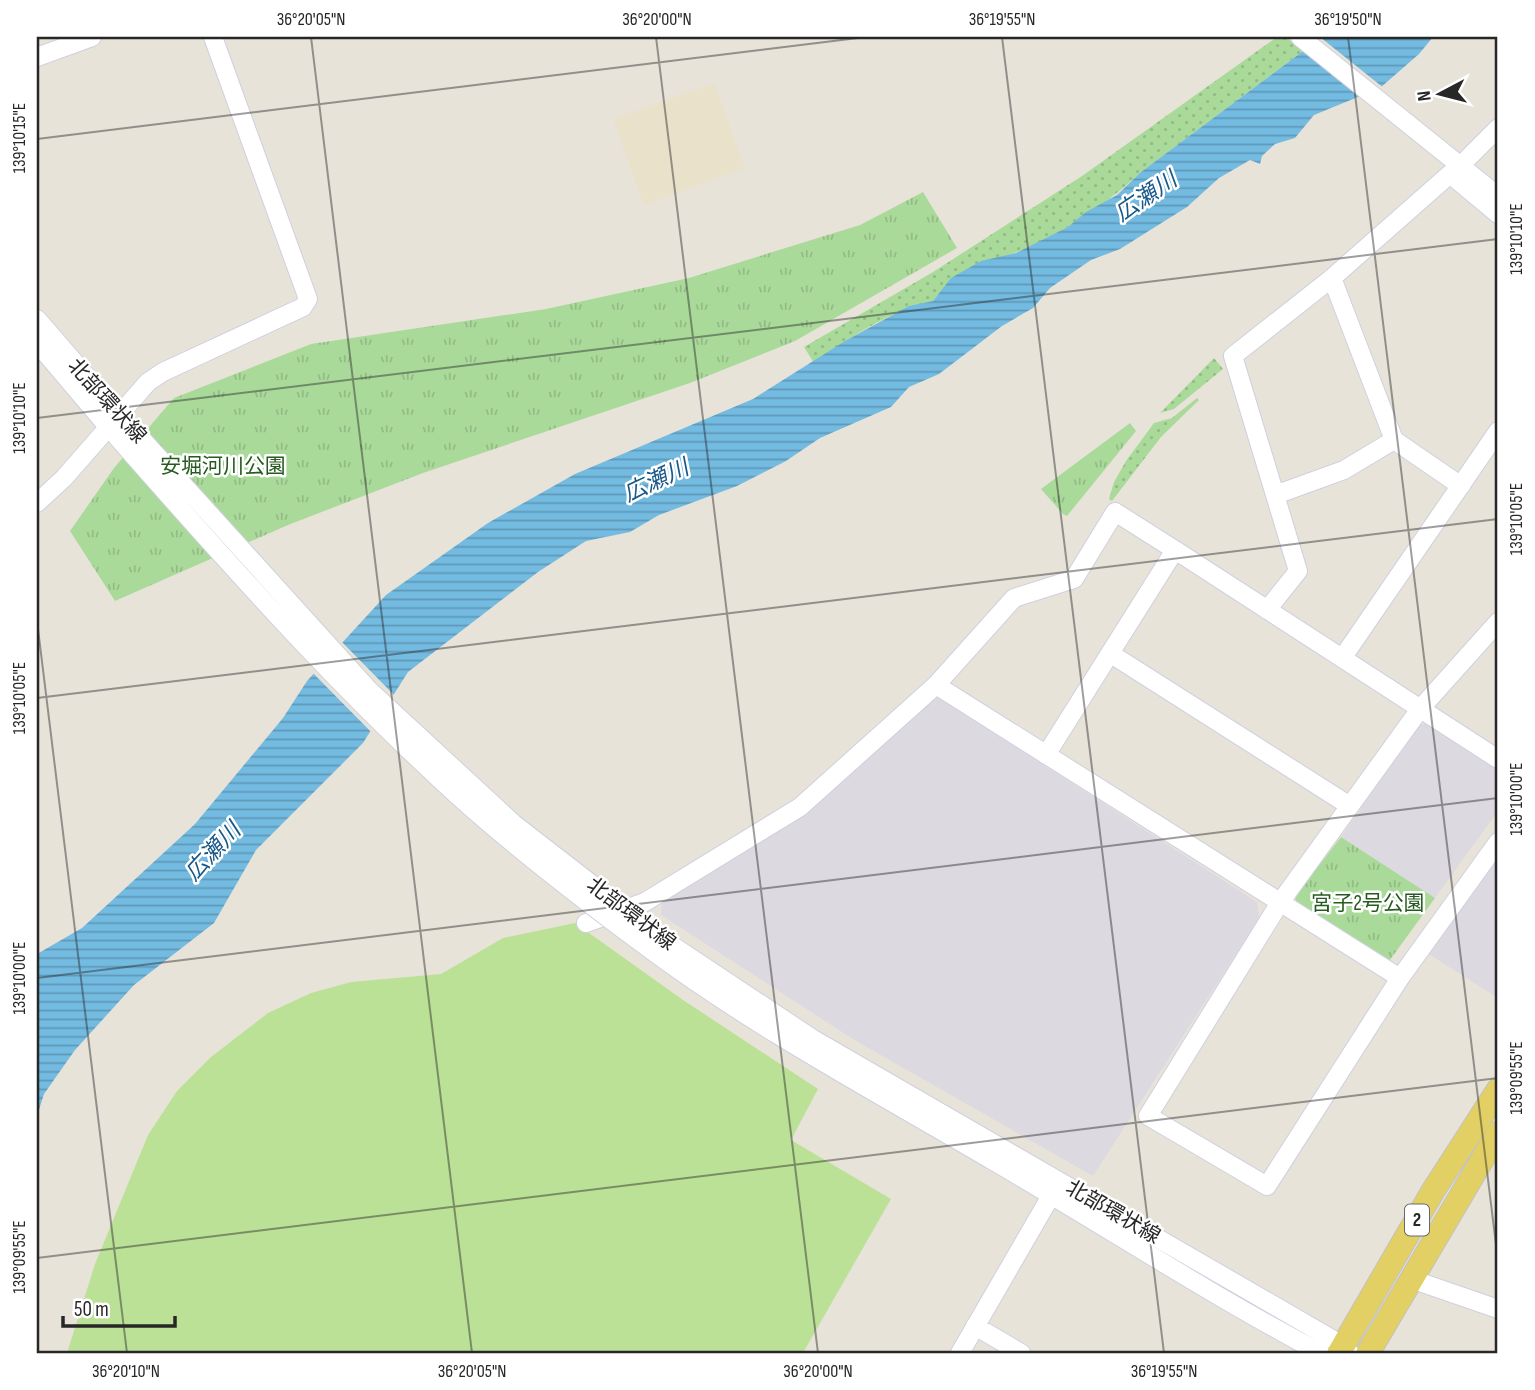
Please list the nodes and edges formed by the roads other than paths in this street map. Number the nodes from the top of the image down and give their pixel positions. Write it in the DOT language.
graph roads {
  1 [pos="92,37"];
  2 [pos="213,37"];
  3 [pos="1300,37"];
  4 [pos="37,57"];
  5 [pos="1498,128"];
  6 [pos="1468,158"];
  7 [pos="1498,196"];
  8 [pos="1498,214"];
  9 [pos="1332,278"];
  10 [pos="37,319"];
  11 [pos="37,343"];
  12 [pos="118,426"];
  13 [pos="1498,431"];
  14 [pos="1394,440"];
  15 [pos="1461,486"];
  16 [pos="1275,495"];
  17 [pos="37,503"];
  18 [pos="1175,550"];
  19 [pos="1267,610"];
  20 [pos="1498,622"];
  21 [pos="1111,654"];
  22 [pos="1343,657"];
  23 [pos="936,685"];
  24 [pos="1420,709"];
  25 [pos="1045,755"];
  26 [pos="1498,759"];
  27 [pos="1350,806"];
  28 [pos="1498,842"];
  29 [pos="1279,904"];
  30 [pos="586,923"];
  31 [pos="1401,978"];
  32 [pos="1498,1090"];
  33 [pos="1498,1133"];
  34 [pos="1055,1188"];
  35 [pos="1411,1279"];
  36 [pos="1498,1309"];
  37 [pos="975,1326"];
  38 [pos="1344,1351"];
  39 [pos="960,1353"];
  40 [pos="1021,1353"];
  41 [pos="1321,1353"];
  42 [pos="1367,1353"];
  1 -- 4 [label="street"];
  2 -- 12 [label="street"];
  3 -- 7 [label="street"];
  5 -- 6 [label="street"];
  8 -- 9 [label="street"];
  9 -- 14 [label="street"];
  9 -- 16 [label="street"];
  10 -- 12 [label="street, 北部環状線"];
  11 -- 12 [label="street, 北部環状線"];
  12 -- 17 [label="street"];
  12 -- 34 [label="street, 北部環状線, bridge"];
  13 -- 15 [label="street"];
  14 -- 15 [label="street"];
  14 -- 16 [label="street"];
  15 -- 22 [label="street"];
  16 -- 19 [label="street"];
  18 -- 19 [label="street"];
  18 -- 21 [label="street"];
  18 -- 23 [label="street"];
  19 -- 22 [label="street"];
  20 -- 24 [label="street"];
  21 -- 25 [label="street"];
  21 -- 27 [label="street"];
  22 -- 24 [label="street"];
  23 -- 25 [label="street"];
  23 -- 30 [label="street"];
  24 -- 26 [label="street"];
  24 -- 27 [label="street"];
  25 -- 29 [label="street"];
  27 -- 29 [label="street"];
  28 -- 31 [label="street"];
  29 -- 31 [label="street"];
  29 -- 31 [label="street"];
  32 -- 38 [label="main road, 2"];
  33 -- 35 [label="main road, 2"];
  34 -- 37 [label="street"];
  34 -- 38 [label="street, 北部環状線"];
  34 -- 41 [label="street, 北部環状線"];
  35 -- 36 [label="street"];
  35 -- 42 [label="main road, 2"];
  37 -- 39 [label="street"];
  37 -- 40 [label="street"];
}
